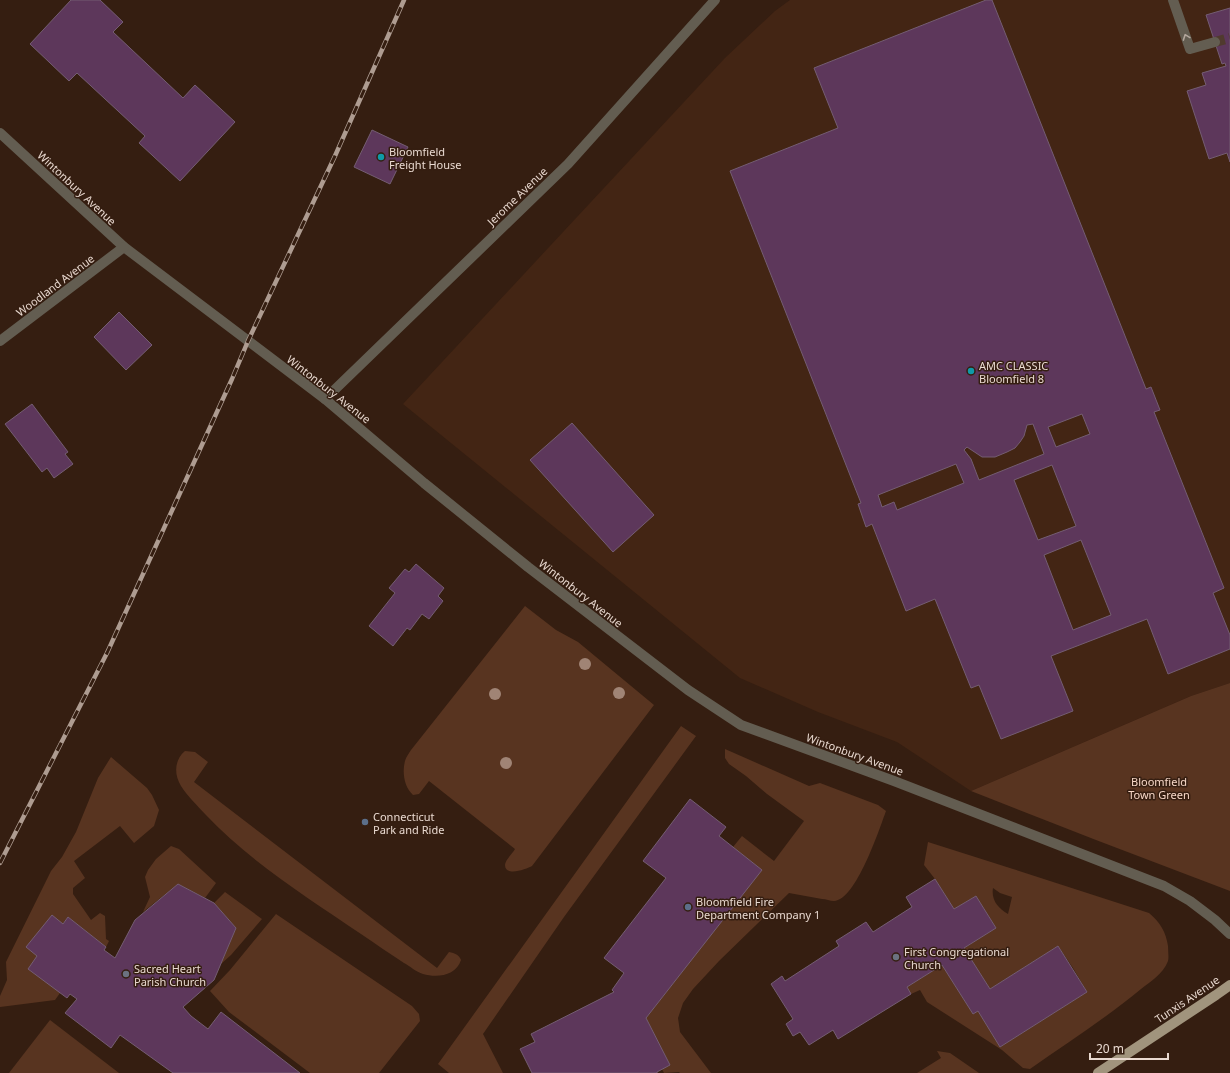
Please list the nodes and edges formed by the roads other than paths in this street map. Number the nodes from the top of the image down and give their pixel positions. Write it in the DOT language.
graph roads {
  1 [pos="715,0"];
  2 [pos="1173,0"];
  3 [pos="1215,42"];
  4 [pos="0,133"];
  5 [pos="124,247"];
  6 [pos="0,341"];
  7 [pos="325,399"];
  8 [pos="1230,934"];
  9 [pos="1230,985"];
  10 [pos="1098,1073"];
  1 -- 7 [label="street, Jerome Avenue"];
  3 -- 2 [label="street, one-way"];
  4 -- 5 [label="street, Wintonbury Avenue"];
  5 -- 6 [label="street, Woodland Avenue"];
  5 -- 7 [label="street, Wintonbury Avenue"];
  7 -- 8 [label="street, Wintonbury Avenue"];
  9 -- 10 [label="main road, Tunxis Avenue"];
}
